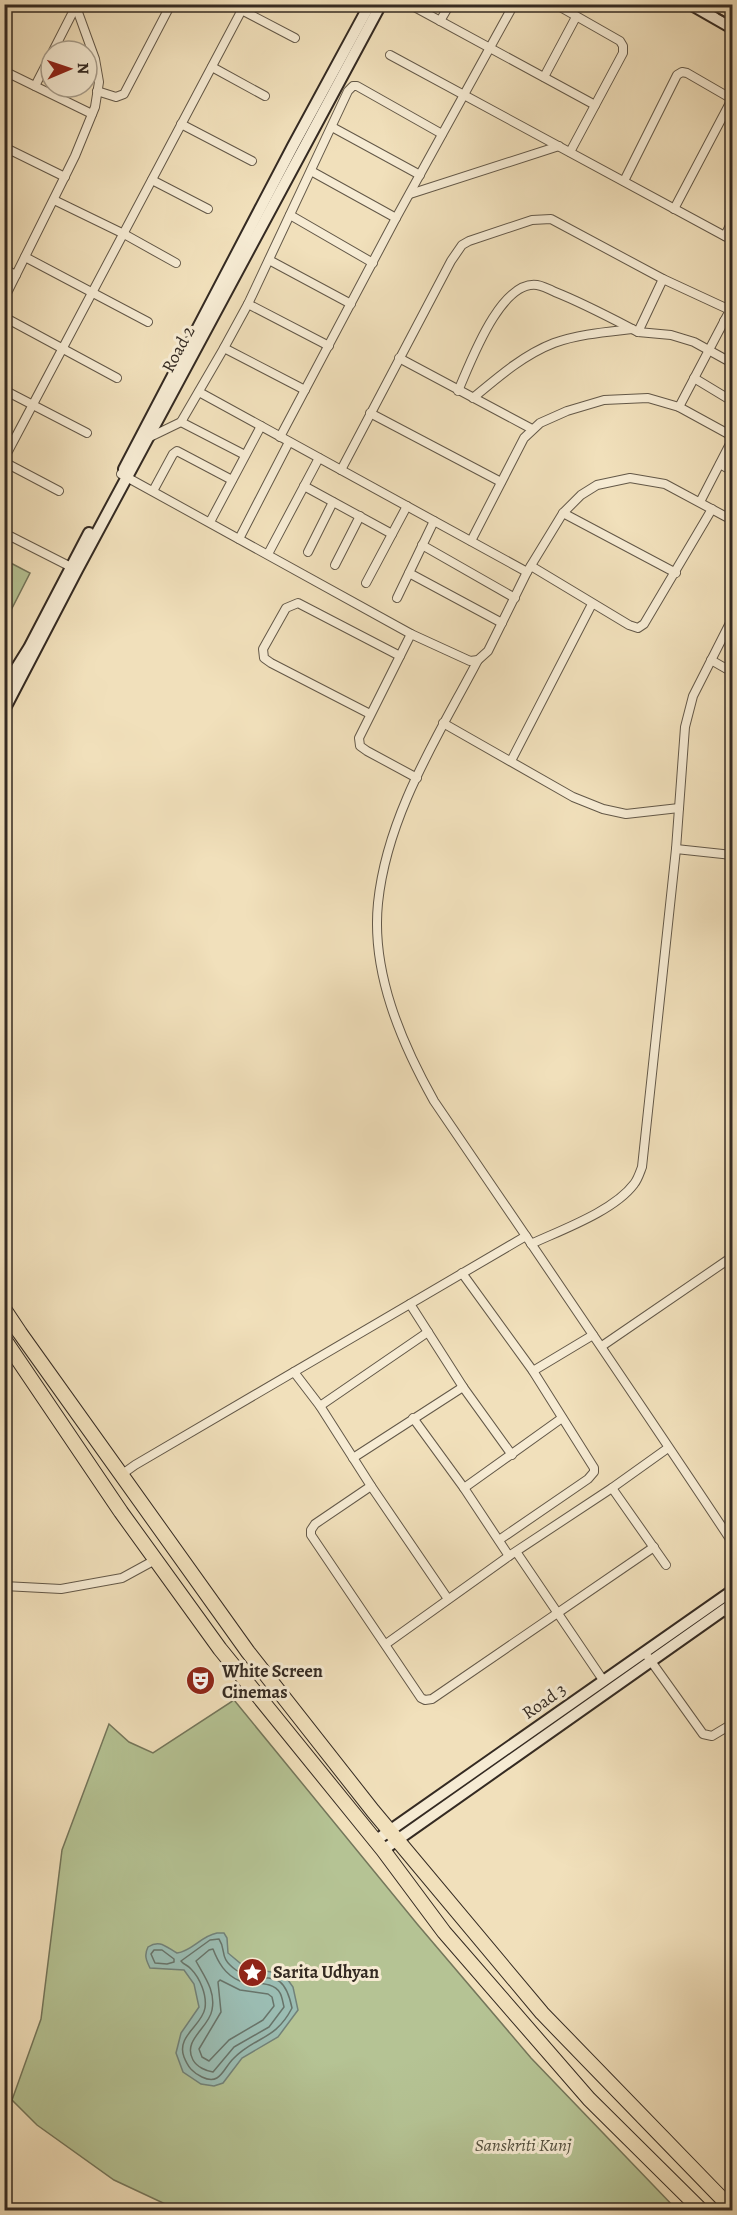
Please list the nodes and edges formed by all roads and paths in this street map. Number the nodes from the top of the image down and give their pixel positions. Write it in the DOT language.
graph roads {
  1 [pos="8,4"];
  2 [pos="171,4"];
  3 [pos="230,4"];
  4 [pos="370,4"];
  5 [pos="381,4"];
  6 [pos="409,4"];
  7 [pos="450,4"];
  8 [pos="514,4"];
  9 [pos="555,4"];
  10 [pos="690,4"];
  11 [pos="726,4"];
  12 [pos="75,5"];
  13 [pos="243,8"];
  14 [pos="732,8"];
  15 [pos="4,12"];
  16 [pos="576,17"];
  17 [pos="440,21"];
  18 [pos="732,28"];
  19 [pos="295,38"];
  20 [pos="59,39"];
  21 [pos="88,39"];
  22 [pos="490,48"];
  23 [pos="390,55"];
  24 [pos="212,67"];
  25 [pos="4,71"];
  26 [pos="39,78"];
  27 [pos="544,78"];
  28 [pos="35,86"];
  29 [pos="99,92"];
  30 [pos="463,94"];
  31 [pos="265,96"];
  32 [pos="95,99"];
  33 [pos="595,105"];
  34 [pos="92,114"];
  35 [pos="181,124"];
  36 [pos="332,127"];
  37 [pos="442,134"];
  38 [pos="559,146"];
  39 [pos="4,147"];
  40 [pos="570,152"];
  41 [pos="252,161"];
  42 [pos="311,171"];
  43 [pos="420,175"];
  44 [pos="65,177"];
  45 [pos="152,180"];
  46 [pos="624,181"];
  47 [pos="410,194"];
  48 [pos="54,200"];
  49 [pos="208,209"];
  50 [pos="675,209"];
  51 [pos="290,215"];
  52 [pos="396,218"];
  53 [pos="732,221"];
  54 [pos="124,234"];
  55 [pos="729,238"];
  56 [pos="26,256"];
  57 [pos="269,260"];
  58 [pos="176,263"];
  59 [pos="373,263"];
  60 [pos="4,269"];
  61 [pos="16,275"];
  62 [pos="663,279"];
  63 [pos="93,292"];
  64 [pos="4,299"];
  65 [pos="249,304"];
  66 [pos="351,304"];
  67 [pos="731,308"];
  68 [pos="4,317"];
  69 [pos="724,321"];
  70 [pos="148,322"];
  71 [pos="732,325"];
  72 [pos="635,330"];
  73 [pos="329,346"];
  74 [pos="63,348"];
  75 [pos="224,348"];
  76 [pos="709,350"];
  77 [pos="399,358"];
  78 [pos="732,363"];
  79 [pos="117,378"];
  80 [pos="694,378"];
  81 [pos="4,390"];
  82 [pos="305,390"];
  83 [pos="458,391"];
  84 [pos="199,392"];
  85 [pos="473,399"];
  86 [pos="732,400"];
  87 [pos="33,405"];
  88 [pos="679,407"];
  89 [pos="370,413"];
  90 [pos="181,423"];
  91 [pos="261,426"];
  92 [pos="532,429"];
  93 [pos="87,433"];
  94 [pos="732,436"];
  95 [pos="150,437"];
  96 [pos="280,437"];
  97 [pos="732,440"];
  98 [pos="289,442"];
  99 [pos="245,455"];
  100 [pos="319,458"];
  101 [pos="4,460"];
  102 [pos="720,464"];
  103 [pos="341,470"];
  104 [pos="732,471"];
  105 [pos="124,476"];
  106 [pos="232,480"];
  107 [pos="501,482"];
  108 [pos="304,486"];
  109 [pos="59,491"];
  110 [pos="153,491"];
  111 [pos="333,502"];
  112 [pos="700,502"];
  113 [pos="407,506"];
  114 [pos="712,509"];
  115 [pos="563,513"];
  116 [pos="360,516"];
  117 [pos="732,520"];
  118 [pos="434,521"];
  119 [pos="210,522"];
  120 [pos="4,533"];
  121 [pos="392,534"];
  122 [pos="239,539"];
  123 [pos="471,541"];
  124 [pos="422,545"];
  125 [pos="308,552"];
  126 [pos="268,554"];
  127 [pos="335,565"];
  128 [pos="73,568"];
  129 [pos="529,569"];
  130 [pos="409,573"];
  131 [pos="675,573"];
  132 [pos="366,583"];
  133 [pos="397,598"];
  134 [pos="515,598"];
  135 [pos="592,604"];
  136 [pos="732,619"];
  137 [pos="502,623"];
  138 [pos="411,634"];
  139 [pos="400,656"];
  140 [pos="478,660"];
  141 [pos="711,660"];
  142 [pos="732,672"];
  143 [pos="4,688"];
  144 [pos="4,710"];
  145 [pos="370,714"];
  146 [pos="443,723"];
  147 [pos="511,761"];
  148 [pos="417,778"];
  149 [pos="679,808"];
  150 [pos="676,849"];
  151 [pos="732,855"];
  152 [pos="526,1236"];
  153 [pos="531,1244"];
  154 [pos="732,1257"];
  155 [pos="462,1273"];
  156 [pos="410,1304"];
  157 [pos="4,1309"];
  158 [pos="428,1332"];
  159 [pos="593,1335"];
  160 [pos="4,1339"];
  161 [pos="602,1346"];
  162 [pos="533,1371"];
  163 [pos="294,1372"];
  164 [pos="463,1387"];
  165 [pos="320,1406"];
  166 [pos="413,1418"];
  167 [pos="562,1418"];
  168 [pos="668,1448"];
  169 [pos="512,1455"];
  170 [pos="353,1458"];
  171 [pos="121,1476"];
  172 [pos="371,1486"];
  173 [pos="464,1488"];
  174 [pos="612,1488"];
  175 [pos="499,1540"];
  176 [pos="732,1542"];
  177 [pos="654,1547"];
  178 [pos="513,1554"];
  179 [pos="155,1560"];
  180 [pos="182,1560"];
  181 [pos="666,1565"];
  182 [pos="164,1572"];
  183 [pos="4,1586"];
  184 [pos="732,1591"];
  185 [pos="448,1599"];
  186 [pos="729,1606"];
  187 [pos="558,1613"];
  188 [pos="732,1620"];
  189 [pos="386,1644"];
  190 [pos="648,1656"];
  191 [pos="603,1680"];
  192 [pos="732,1724"];
  193 [pos="392,1835"];
  194 [pos="379,1845"];
  195 [pos="732,2209"];
  196 [pos="701,2211"];
  1 -- 15 [label="street"];
  2 -- 29 [label="street"];
  3 -- 13 [label="street"];
  4 -- 105 [label="street, Road 2"];
  5 -- 95 [label="street, Road 2"];
  6 -- 17 [label="street"];
  7 -- 17 [label="street"];
  8 -- 22 [label="street"];
  9 -- 16 [label="street"];
  10 -- 18 [label="street"];
  11 -- 14 [label="street"];
  12 -- 20 [label="street"];
  12 -- 21 [label="street"];
  13 -- 19 [label="street"];
  13 -- 24 [label="street"];
  16 -- 27 [label="street"];
  16 -- 33 [label="street"];
  17 -- 22 [label="street"];
  22 -- 27 [label="street"];
  22 -- 30 [label="street"];
  23 -- 30 [label="street"];
  24 -- 31 [label="street"];
  24 -- 35 [label="street"];
  25 -- 28 [label="street"];
  26 -- 28 [label="street"];
  27 -- 33 [label="street"];
  28 -- 34 [label="street"];
  30 -- 37 [label="street"];
  30 -- 38 [label="street"];
  32 -- 34 [label="street"];
  33 -- 40 [label="street"];
  34 -- 44 [label="street"];
  35 -- 41 [label="street"];
  35 -- 45 [label="street"];
  36 -- 37 [label="street"];
  36 -- 42 [label="street"];
  36 -- 43 [label="street"];
  37 -- 43 [label="street"];
  38 -- 40 [label="street"];
  38 -- 47 [label="street"];
  39 -- 44 [label="street"];
  40 -- 46 [label="street"];
  42 -- 51 [label="street"];
  42 -- 52 [label="street"];
  43 -- 47 [label="street"];
  44 -- 48 [label="street"];
  45 -- 49 [label="street"];
  45 -- 54 [label="street"];
  46 -- 50 [label="street"];
  46 -- 50 [label="street"];
  47 -- 52 [label="street"];
  48 -- 54 [label="street"];
  48 -- 56 [label="street"];
  50 -- 55 [label="street"];
  51 -- 57 [label="street"];
  51 -- 59 [label="street"];
  52 -- 59 [label="street"];
  53 -- 55 [label="street"];
  54 -- 58 [label="street"];
  54 -- 63 [label="street"];
  56 -- 61 [label="street"];
  56 -- 63 [label="street"];
  57 -- 65 [label="street"];
  57 -- 66 [label="street"];
  59 -- 66 [label="street"];
  60 -- 61 [label="street"];
  61 -- 64 [label="street"];
  62 -- 67 [label="street"];
  62 -- 72 [label="street"];
  62 -- 77 [label="street"];
  63 -- 70 [label="street"];
  63 -- 74 [label="street"];
  65 -- 73 [label="street"];
  65 -- 75 [label="street"];
  66 -- 73 [label="street"];
  67 -- 69 [label="street"];
  68 -- 74 [label="street"];
  69 -- 71 [label="street"];
  69 -- 76 [label="street"];
  72 -- 76 [label="street"];
  72 -- 83 [label="street"];
  72 -- 85 [label="street"];
  73 -- 82 [label="street"];
  74 -- 79 [label="street"];
  74 -- 87 [label="street"];
  75 -- 82 [label="street"];
  75 -- 84 [label="street"];
  76 -- 78 [label="street"];
  76 -- 80 [label="street"];
  77 -- 83 [label="street"];
  77 -- 89 [label="street"];
  80 -- 86 [label="street"];
  80 -- 88 [label="street"];
  81 -- 87 [label="street"];
  82 -- 96 [label="street"];
  83 -- 85 [label="street"];
  84 -- 90 [label="street"];
  84 -- 91 [label="street"];
  85 -- 92 [label="street"];
  87 -- 93 [label="street"];
  87 -- 101 [label="street"];
  88 -- 92 [label="street"];
  88 -- 94 [label="street"];
  89 -- 103 [label="street"];
  89 -- 107 [label="street"];
  90 -- 95 [label="street"];
  90 -- 99 [label="street"];
  91 -- 96 [label="street"];
  91 -- 99 [label="street"];
  92 -- 107 [label="street"];
  95 -- 105 [label="street, Road 2"];
  96 -- 98 [label="street"];
  97 -- 102 [label="street"];
  98 -- 100 [label="street"];
  98 -- 122 [label="street"];
  99 -- 106 [label="street"];
  100 -- 103 [label="street"];
  100 -- 108 [label="street"];
  101 -- 109 [label="street"];
  102 -- 104 [label="street"];
  102 -- 112 [label="street"];
  103 -- 113 [label="street"];
  105 -- 110 [label="street"];
  105 -- 128 [label="street, Road 2"];
  106 -- 110 [label="street"];
  106 -- 119 [label="street"];
  107 -- 123 [label="street"];
  108 -- 111 [label="street"];
  108 -- 126 [label="street"];
  110 -- 119 [label="street"];
  111 -- 116 [label="street"];
  111 -- 125 [label="street"];
  112 -- 114 [label="street"];
  112 -- 115 [label="street"];
  113 -- 118 [label="street"];
  113 -- 121 [label="street"];
  114 -- 117 [label="street"];
  114 -- 131 [label="street"];
  115 -- 129 [label="street"];
  115 -- 131 [label="street"];
  116 -- 121 [label="street"];
  116 -- 127 [label="street"];
  118 -- 123 [label="street"];
  118 -- 124 [label="street"];
  119 -- 122 [label="street"];
  120 -- 128 [label="street"];
  121 -- 132 [label="street"];
  122 -- 126 [label="street"];
  123 -- 129 [label="street"];
  124 -- 130 [label="street"];
  124 -- 134 [label="street"];
  126 -- 138 [label="street"];
  128 -- 143 [label="street, Road 2"];
  128 -- 144 [label="street, Road 2"];
  129 -- 134 [label="street"];
  129 -- 135 [label="street"];
  130 -- 133 [label="street"];
  130 -- 137 [label="street"];
  131 -- 135 [label="street"];
  134 -- 137 [label="street"];
  135 -- 147 [label="street"];
  136 -- 141 [label="street"];
  137 -- 140 [label="street"];
  138 -- 139 [label="street"];
  138 -- 140 [label="street"];
  139 -- 145 [label="street"];
  139 -- 145 [label="street"];
  140 -- 146 [label="street"];
  141 -- 142 [label="street"];
  141 -- 149 [label="street"];
  145 -- 148 [label="street"];
  146 -- 147 [label="street"];
  146 -- 148 [label="street"];
  147 -- 149 [label="street"];
  148 -- 152 [label="street"];
  149 -- 150 [label="street"];
  150 -- 151 [label="street"];
  150 -- 153 [label="street"];
  152 -- 153 [label="street"];
  152 -- 155 [label="street"];
  153 -- 159 [label="street"];
  154 -- 161 [label="street"];
  155 -- 156 [label="street"];
  155 -- 162 [label="street"];
  156 -- 158 [label="street"];
  156 -- 163 [label="street"];
  157 -- 171 [label="highway"];
  158 -- 164 [label="street"];
  158 -- 165 [label="street"];
  159 -- 161 [label="street"];
  159 -- 162 [label="street"];
  160 -- 179 [label="highway"];
  161 -- 168 [label="street"];
  162 -- 167 [label="street"];
  163 -- 165 [label="street"];
  163 -- 171 [label="street"];
  164 -- 166 [label="street"];
  164 -- 169 [label="street"];
  165 -- 170 [label="street"];
  166 -- 170 [label="street"];
  166 -- 173 [label="street"];
  167 -- 169 [label="street"];
  167 -- 175 [label="street"];
  168 -- 174 [label="street"];
  168 -- 176 [label="street"];
  169 -- 173 [label="street"];
  170 -- 172 [label="street"];
  171 -- 180 [label="highway"];
  172 -- 185 [label="street"];
  172 -- 189 [label="street"];
  173 -- 175 [label="street"];
  174 -- 177 [label="street"];
  174 -- 178 [label="street"];
  175 -- 178 [label="street"];
  177 -- 181 [label="street"];
  177 -- 187 [label="street"];
  178 -- 185 [label="street"];
  178 -- 187 [label="street"];
  179 -- 182 [label="highway"];
  179 -- 183 [label="street"];
  180 -- 182 [label="highway"];
  180 -- 193 [label="highway"];
  182 -- 194 [label="highway"];
  184 -- 190 [label="street, Road 3"];
  185 -- 189 [label="street"];
  186 -- 188 [label="street"];
  186 -- 190 [label="street, Road 3"];
  187 -- 189 [label="street"];
  187 -- 191 [label="street"];
  190 -- 191 [label="street, Road 3"];
  190 -- 192 [label="street"];
  190 -- 193 [label="street, Road 3"];
  191 -- 193 [label="street, Road 3"];
  193 -- 194 [label="street, Road 3"];
  193 -- 195 [label="highway"];
  194 -- 196 [label="highway"];
}
